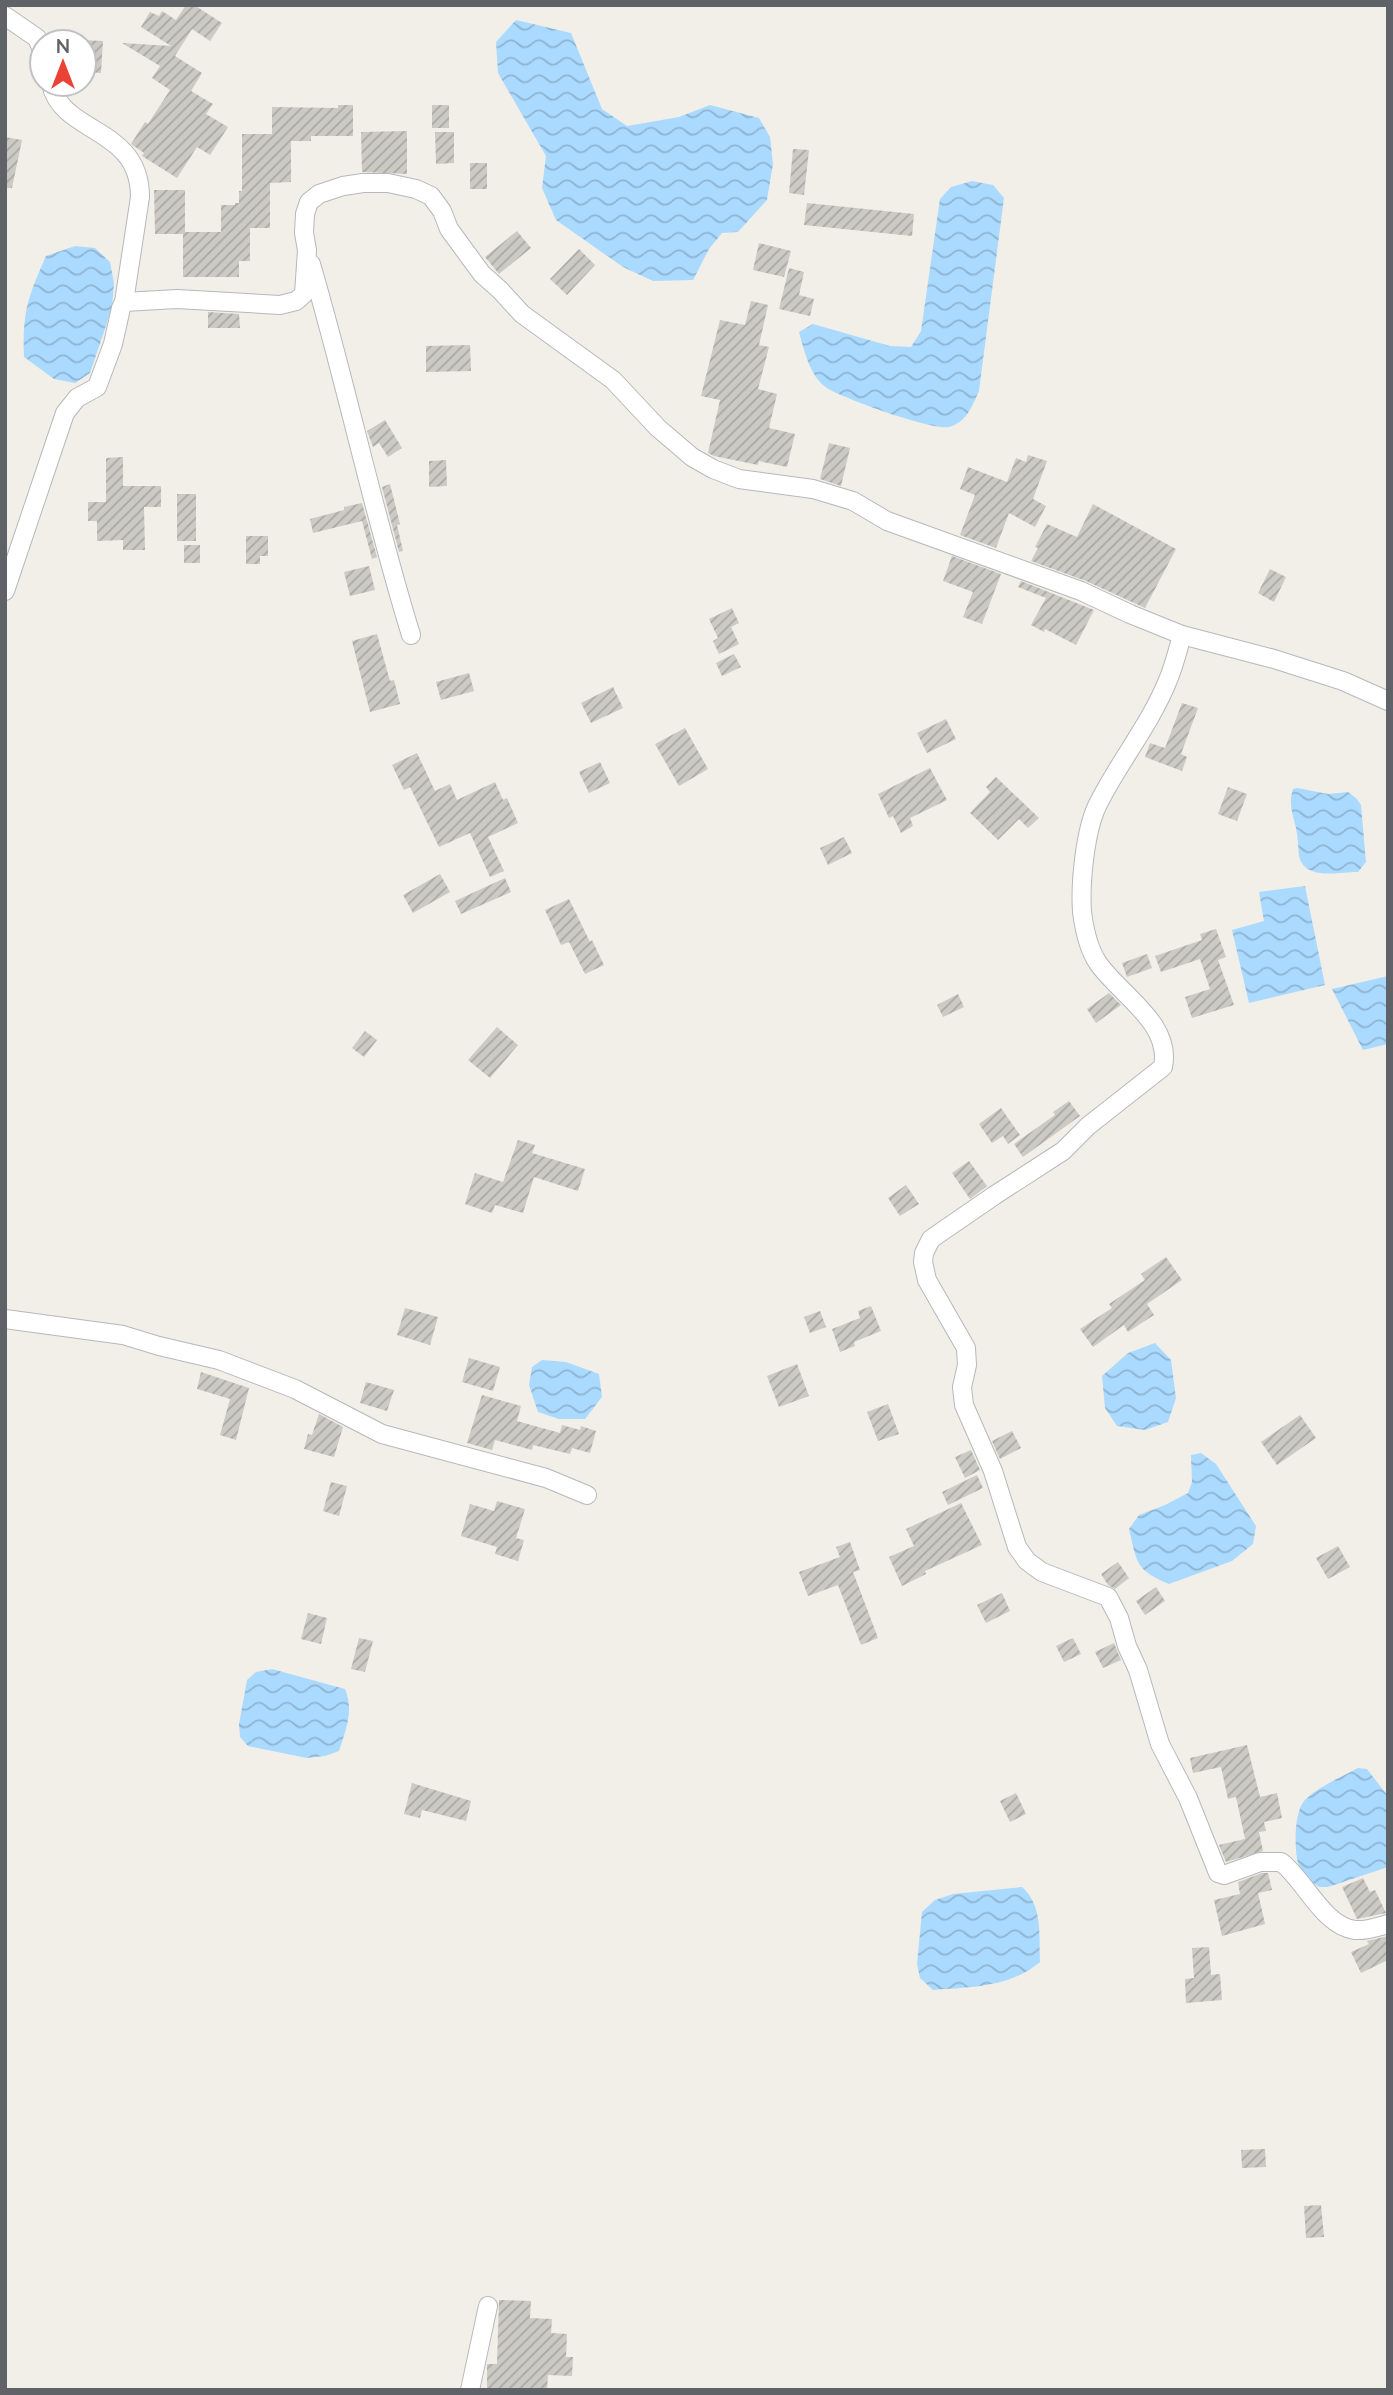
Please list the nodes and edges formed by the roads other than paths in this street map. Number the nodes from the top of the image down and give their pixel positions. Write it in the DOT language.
graph roads {
  1 [pos="5,16"];
  2 [pos="28,32"];
  3 [pos="58,98"];
  4 [pos="307,250"];
  5 [pos="124,302"];
  6 [pos="5,591"];
  7 [pos="411,635"];
  8 [pos="1182,635"];
  9 [pos="1388,701"];
  10 [pos="5,1319"];
  11 [pos="587,1495"];
  12 [pos="1388,1924"];
  13 [pos="488,2306"];
  14 [pos="470,2390"];
  1 -- 2 [label="street"];
  3 -- 5 [label="street"];
  4 -- 5 [label="street"];
  4 -- 7 [label="street"];
  4 -- 8 [label="street"];
  5 -- 6 [label="street"];
  8 -- 9 [label="street"];
  8 -- 12 [label="street"];
  10 -- 11 [label="street"];
  13 -- 14 [label="street"];
}
